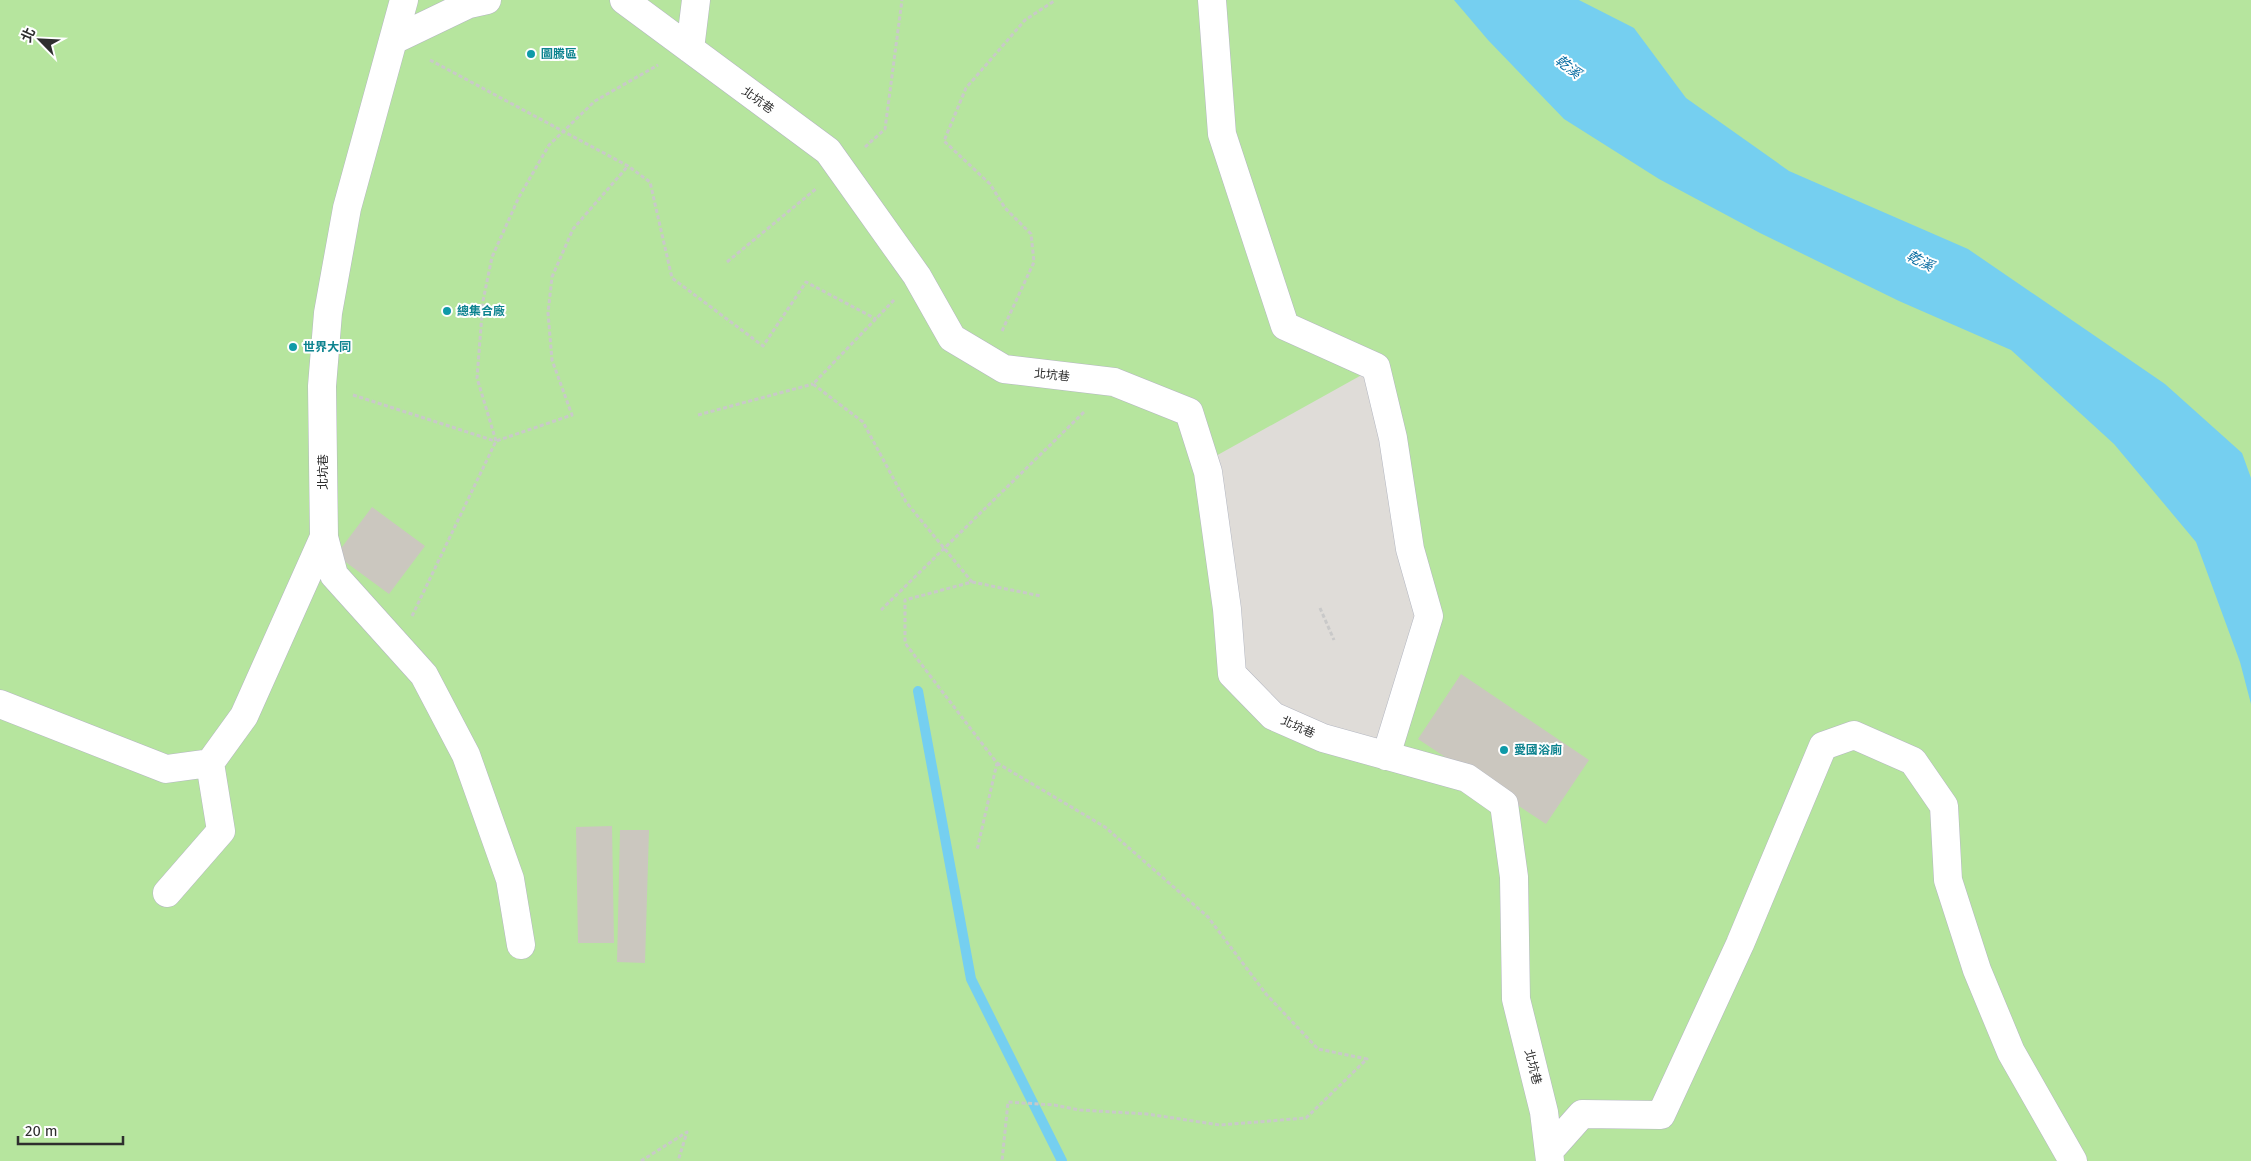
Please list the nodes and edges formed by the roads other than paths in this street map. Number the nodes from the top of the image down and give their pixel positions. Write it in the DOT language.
graph roads {
  1 [pos="404,0"];
  2 [pos="487,0"];
  3 [pos="624,0"];
  4 [pos="696,0"];
  5 [pos="1212,0"];
  6 [pos="394,40"];
  7 [pos="690,49"];
  8 [pos="324,537"];
  9 [pos="0,704"];
  10 [pos="1386,756"];
  11 [pos="210,763"];
  12 [pos="167,893"];
  13 [pos="521,945"];
  14 [pos="1550,1156"];
  15 [pos="2073,1161"];
  1 -- 6 [label="street, 北坑巷"];
  2 -- 6 [label="street"];
  3 -- 7 [label="street, 北坑巷"];
  4 -- 7 [label="street"];
  5 -- 10 [label="street"];
  6 -- 8 [label="street, 北坑巷"];
  7 -- 10 [label="street, 北坑巷"];
  8 -- 11 [label="street, 北坑巷"];
  8 -- 13 [label="street"];
  9 -- 11 [label="street"];
  10 -- 14 [label="street, 北坑巷"];
  11 -- 12 [label="street"];
  14 -- 15 [label="street"];
}
